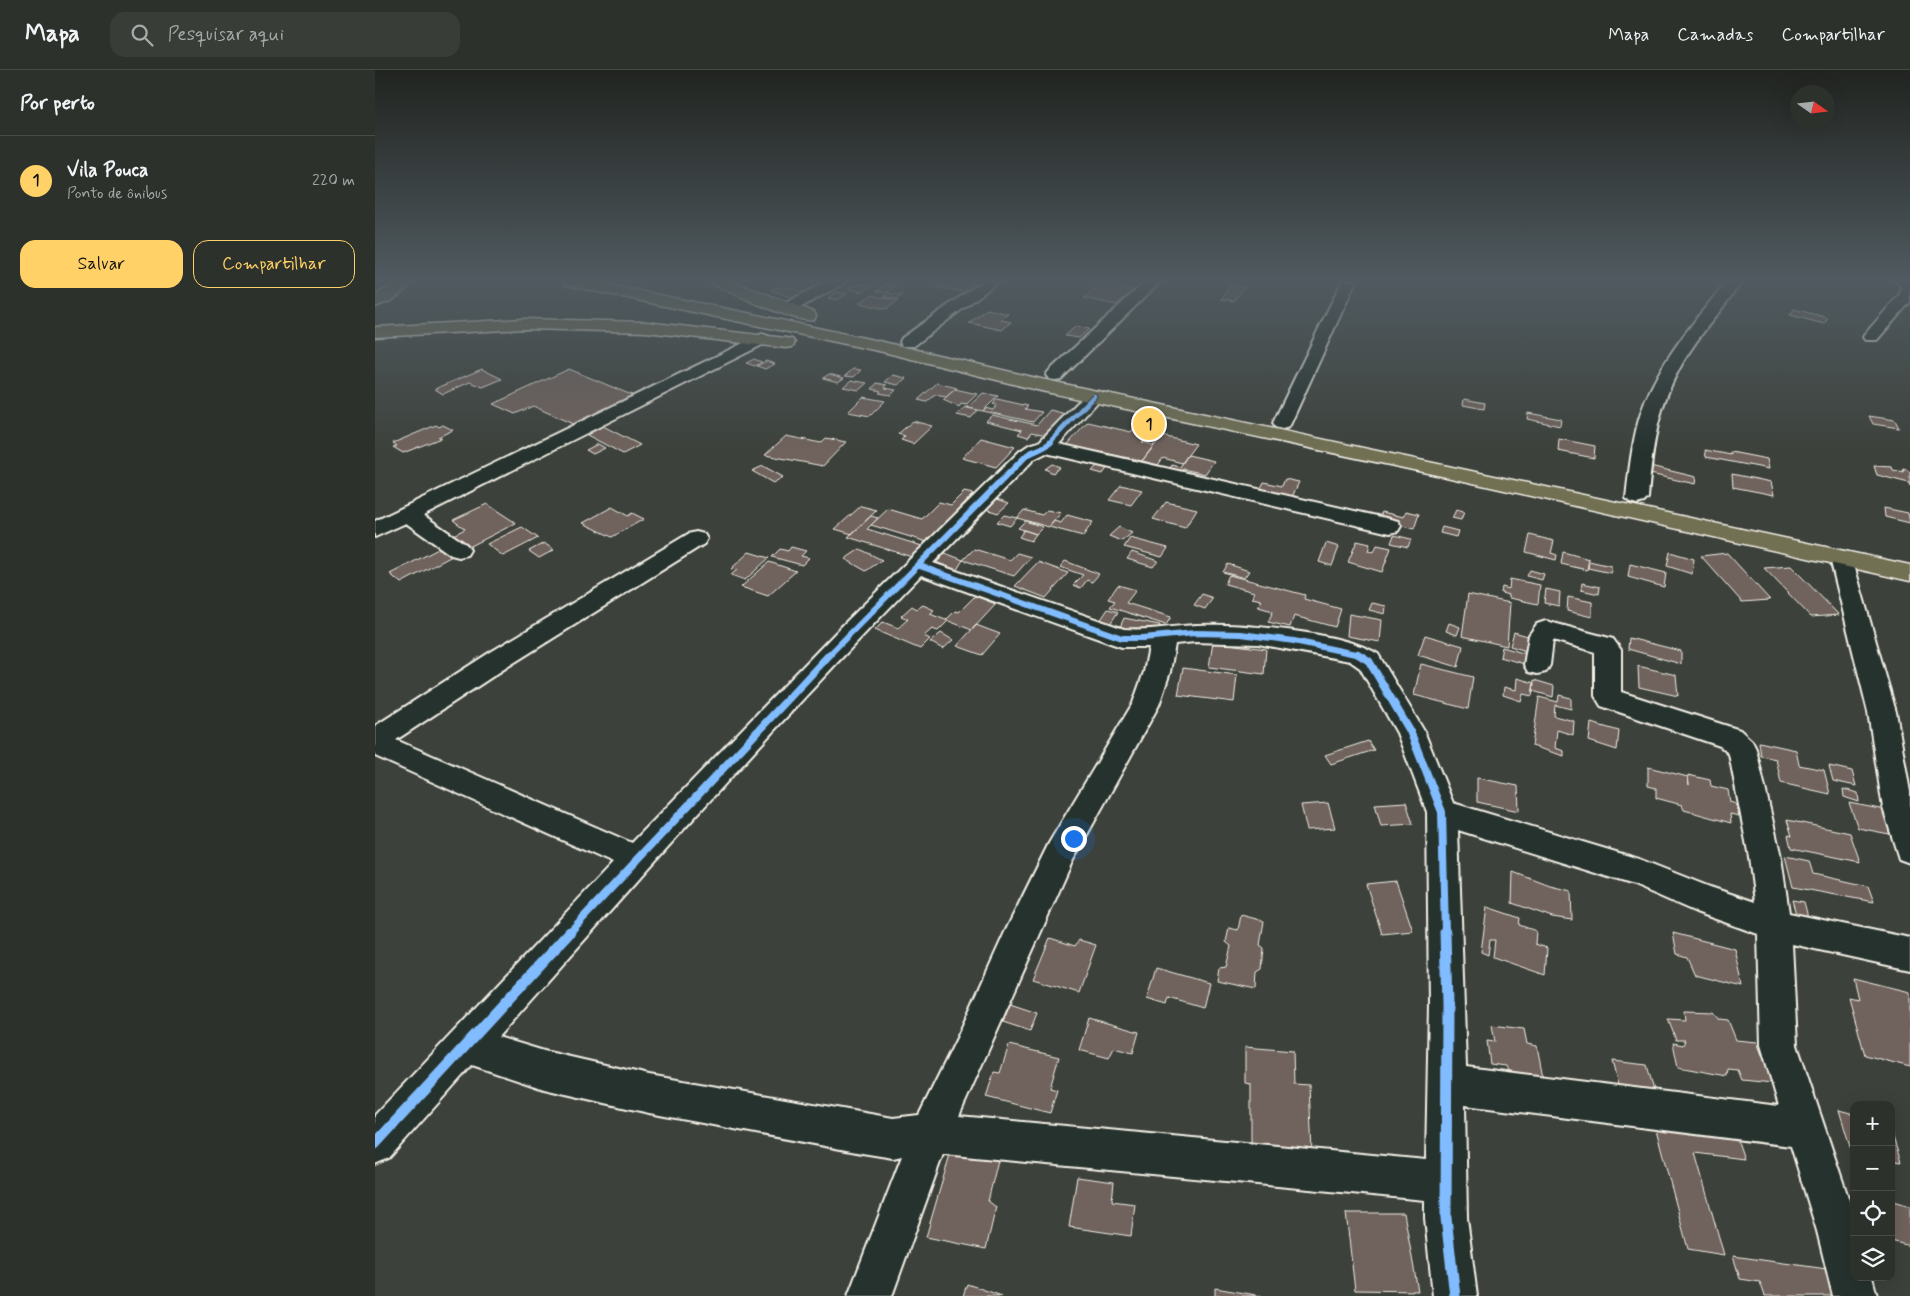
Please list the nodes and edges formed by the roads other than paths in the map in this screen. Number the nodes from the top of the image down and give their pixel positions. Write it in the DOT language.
graph roads {
  1 [pos="754,338"];
  2 [pos="841,338"];
  3 [pos="892,338"];
  4 [pos="913,338"];
  5 [pos="1093,338"];
  6 [pos="1322,338"];
  7 [pos="1690,338"];
  8 [pos="762,339"];
  9 [pos="908,342"];
  10 [pos="1048,380"];
  11 [pos="1094,396"];
  12 [pos="1282,423"];
  13 [pos="1045,447"];
  14 [pos="1637,498"];
  15 [pos="407,514"];
  16 [pos="1390,526"];
  17 [pos="375,530"];
  18 [pos="696,539"];
  19 [pos="459,550"];
  20 [pos="1841,558"];
  21 [pos="1910,558"];
  22 [pos="917,565"];
  23 [pos="1910,573"];
  24 [pos="1164,637"];
  25 [pos="1537,665"];
  26 [pos="375,741"];
  27 [pos="1442,812"];
  28 [pos="1910,849"];
  29 [pos="637,860"];
  30 [pos="1774,925"];
  31 [pos="1910,954"];
  32 [pos="467,1045"];
  33 [pos="1447,1084"];
  34 [pos="1807,1129"];
  35 [pos="931,1133"];
  36 [pos="375,1144"];
  37 [pos="1447,1182"];
  38 [pos="870,1296"];
  39 [pos="1455,1296"];
  40 [pos="1855,1296"];
  1 -- 8 [label="highway"];
  2 -- 10 [label="highway"];
  3 -- 9 [label="highway"];
  4 -- 9 [label="street"];
  5 -- 10 [label="street"];
  6 -- 12 [label="street"];
  7 -- 14 [label="street"];
  8 -- 10 [label="highway"];
  8 -- 15 [label="street"];
  9 -- 10 [label="highway"];
  10 -- 11 [label="highway"];
  10 -- 12 [label="highway"];
  11 -- 13 [label="street"];
  11 -- 20 [label="highway"];
  12 -- 14 [label="highway"];
  13 -- 16 [label="street"];
  13 -- 22 [label="street"];
  14 -- 21 [label="highway"];
  15 -- 17 [label="street"];
  15 -- 19 [label="street"];
  18 -- 26 [label="street"];
  20 -- 23 [label="highway"];
  20 -- 28 [label="street"];
  22 -- 24 [label="street"];
  22 -- 29 [label="street"];
  24 -- 27 [label="street"];
  24 -- 35 [label="street"];
  25 -- 30 [label="street"];
  26 -- 29 [label="street"];
  27 -- 30 [label="street"];
  27 -- 33 [label="street"];
  29 -- 32 [label="street"];
  30 -- 31 [label="street"];
  30 -- 34 [label="street"];
  32 -- 35 [label="street"];
  32 -- 36 [label="street"];
  33 -- 34 [label="street"];
  33 -- 37 [label="street"];
  34 -- 40 [label="street"];
  35 -- 37 [label="street"];
  35 -- 38 [label="street"];
  37 -- 39 [label="street"];
}
